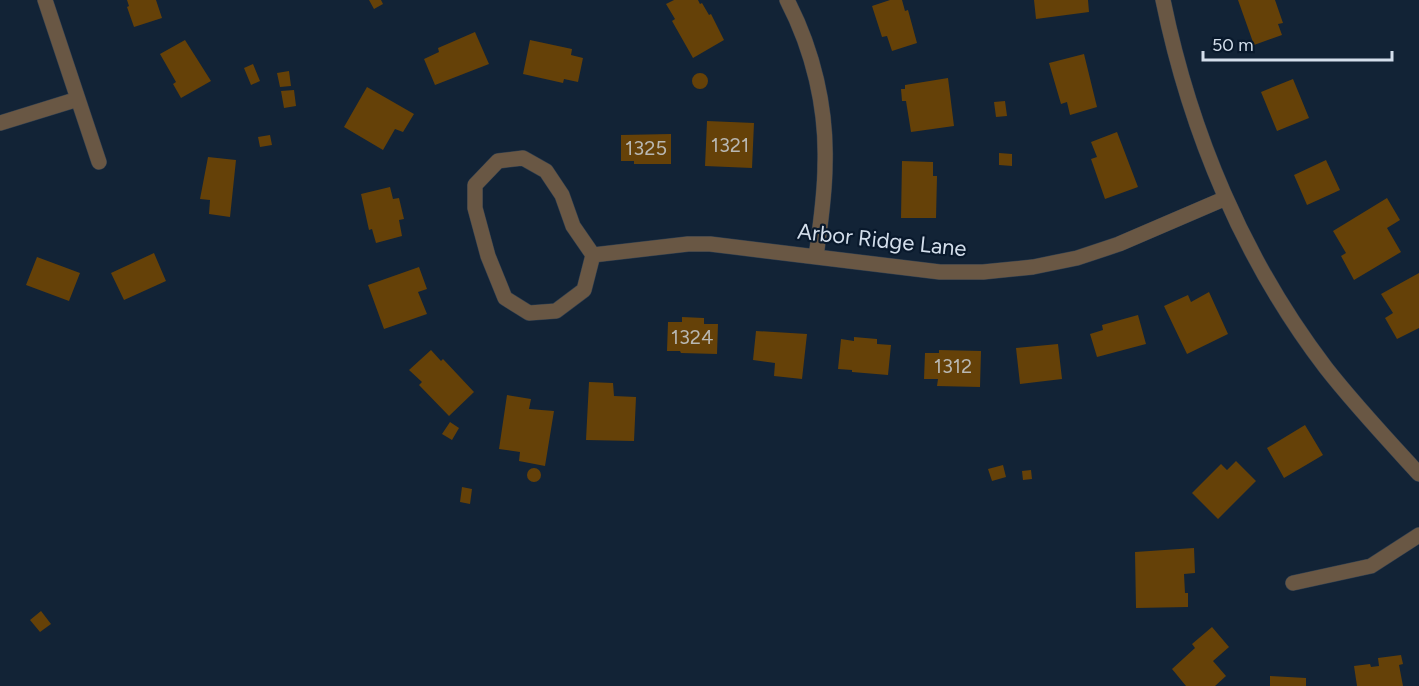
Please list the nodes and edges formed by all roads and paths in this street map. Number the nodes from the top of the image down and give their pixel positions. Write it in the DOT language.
graph roads {
  1 [pos="45,0"];
  2 [pos="787,0"];
  3 [pos="1163,0"];
  4 [pos="78,99"];
  5 [pos="0,123"];
  6 [pos="99,162"];
  7 [pos="1226,198"];
  8 [pos="593,255"];
  9 [pos="816,257"];
  10 [pos="1419,474"];
  11 [pos="1419,535"];
  12 [pos="1293,583"];
  1 -- 4 [label="street"];
  2 -- 9 [label="street"];
  3 -- 7 [label="street"];
  4 -- 5 [label="street"];
  4 -- 6 [label="street"];
  7 -- 9 [label="street, Arbor Ridge Lane"];
  7 -- 10 [label="street"];
  8 -- 8 [label="street"];
  8 -- 9 [label="street, Arbor Ridge Lane"];
  11 -- 12 [label="street"];
}
